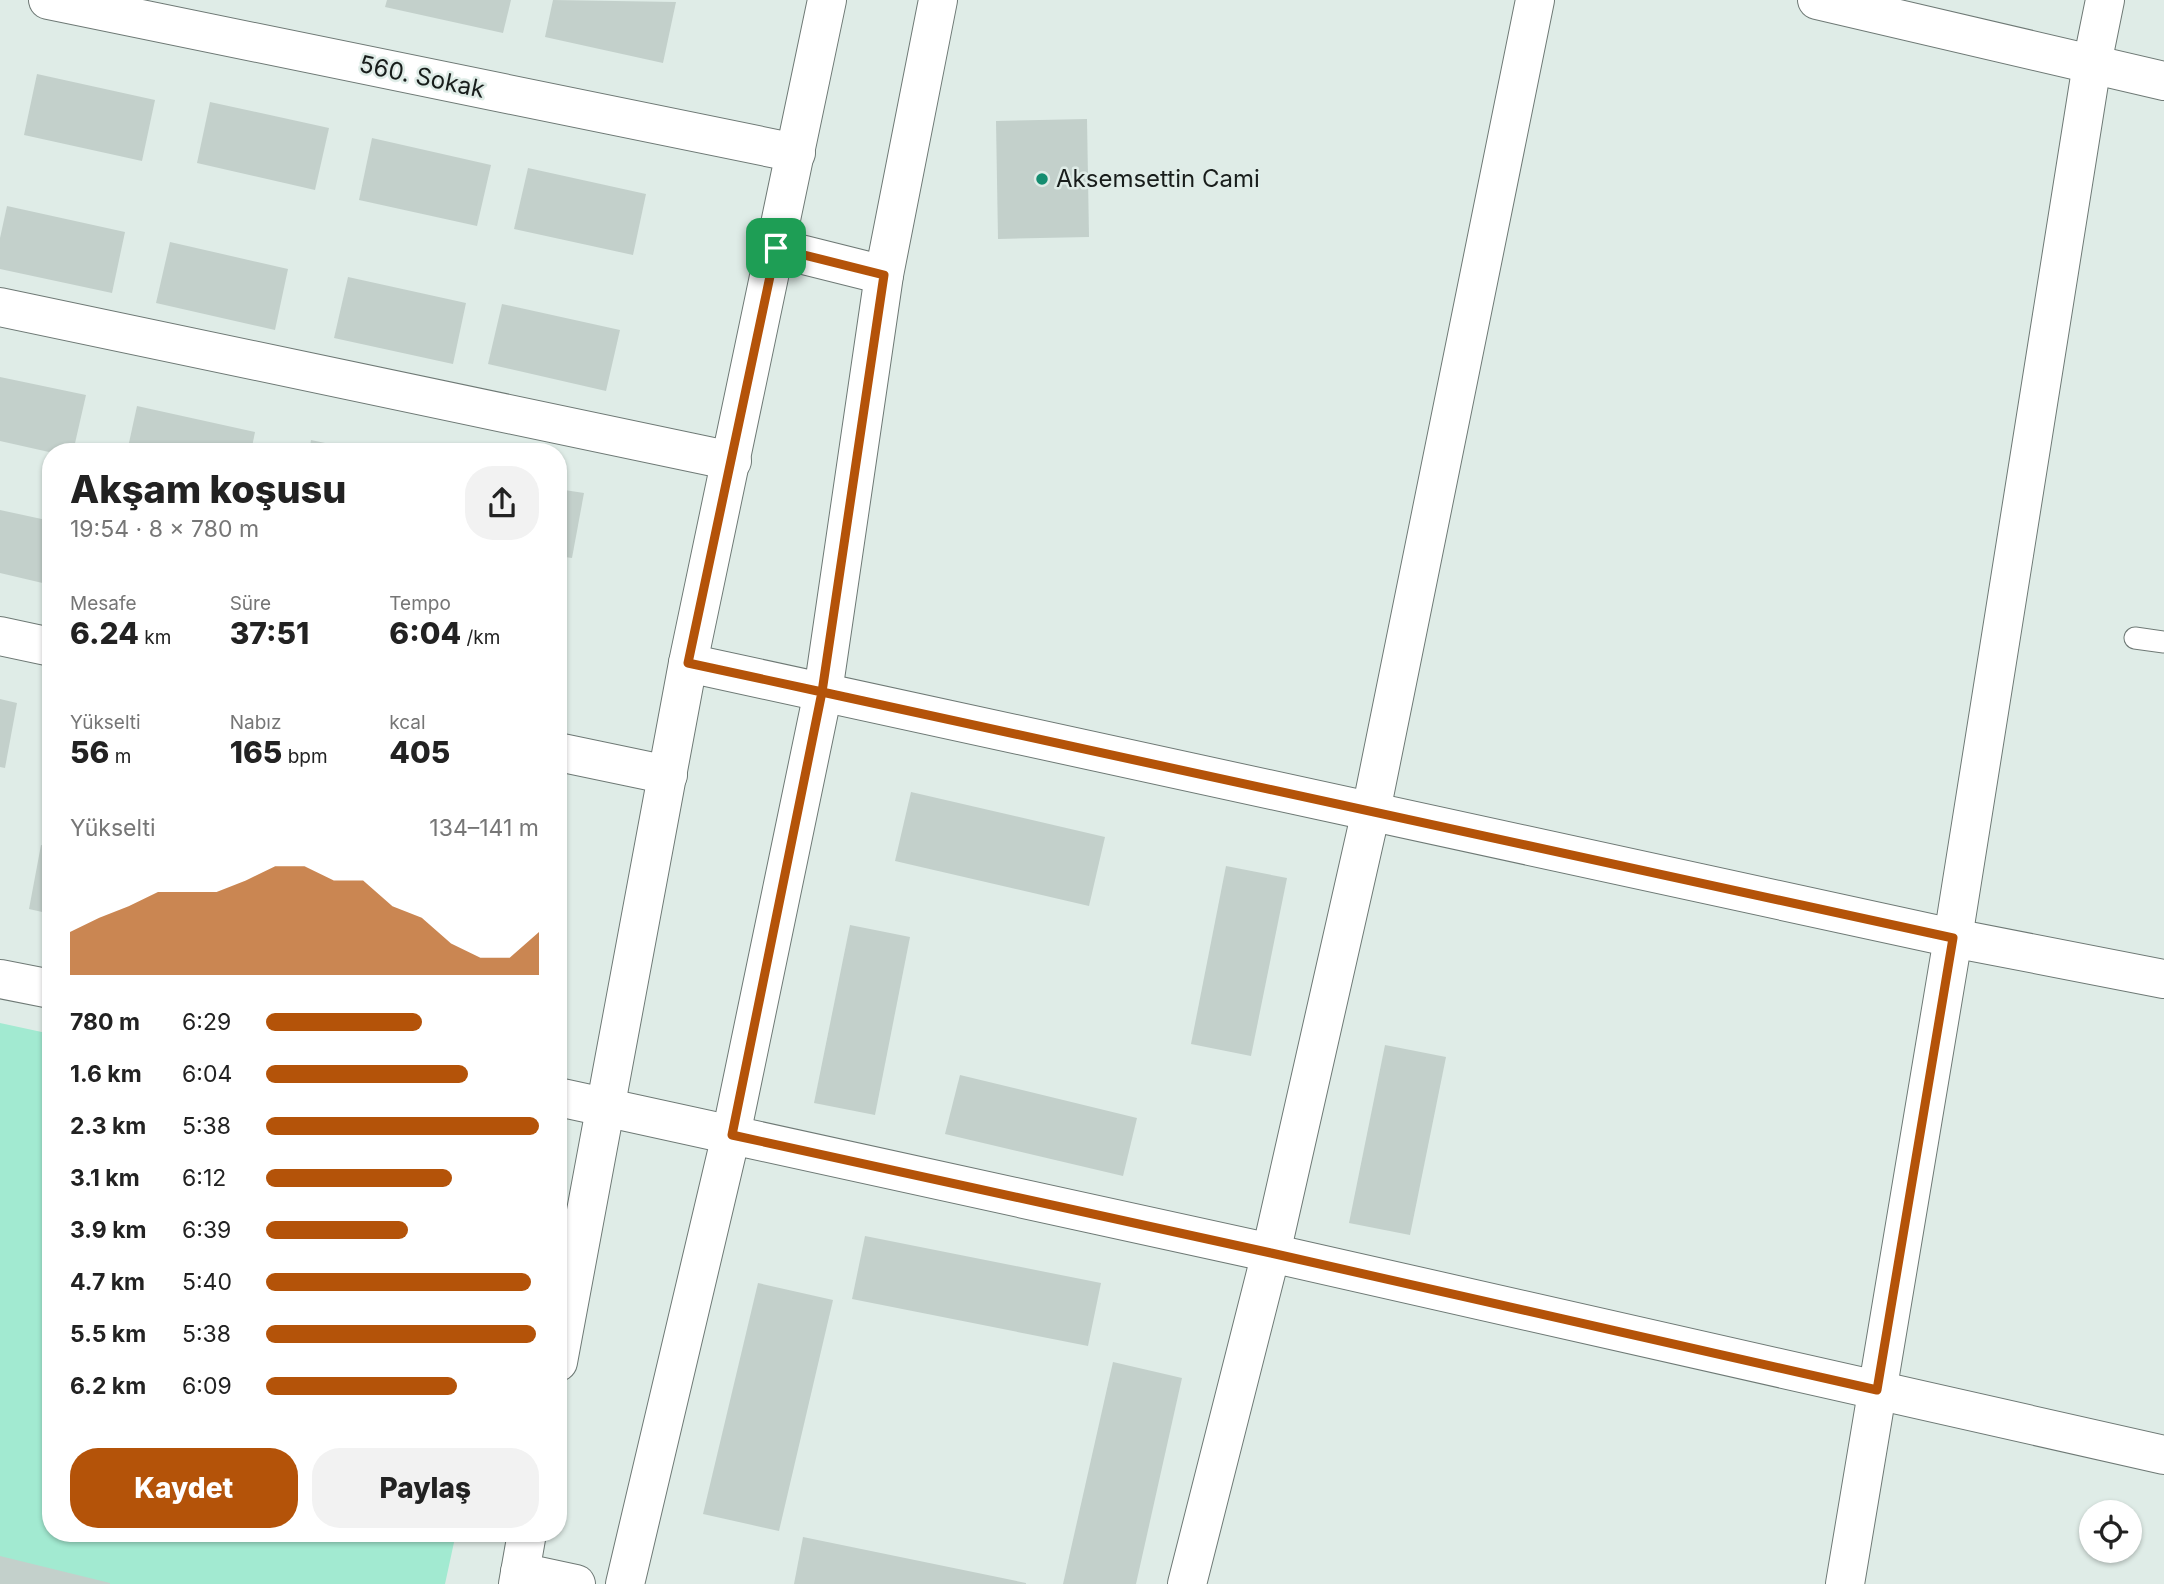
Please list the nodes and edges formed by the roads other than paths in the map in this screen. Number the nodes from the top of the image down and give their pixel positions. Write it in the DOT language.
graph roads {
  1 [pos="48,0"];
  2 [pos="827,0"];
  3 [pos="938,0"];
  4 [pos="1535,0"];
  5 [pos="1817,0"];
  6 [pos="2105,0"];
  7 [pos="2092,64"];
  8 [pos="2164,81"];
  9 [pos="796,153"];
  10 [pos="776,248"];
  11 [pos="884,275"];
  12 [pos="0,307"];
  13 [pos="732,461"];
  14 [pos="0,636"];
  15 [pos="2135,638"];
  16 [pos="2164,642"];
  17 [pos="42,645"];
  18 [pos="688,663"];
  19 [pos="822,692"];
  20 [pos="567,754"];
  21 [pos="668,775"];
  22 [pos="1371,811"];
  23 [pos="1953,938"];
  24 [pos="0,979"];
  25 [pos="2164,979"];
  26 [pos="42,987"];
  27 [pos="567,1099"];
  28 [pos="604,1107"];
  29 [pos="732,1135"];
  30 [pos="1271,1253"];
  31 [pos="567,1312"];
  32 [pos="1877,1390"];
  33 [pos="2164,1454"];
  34 [pos="525,1542"];
  35 [pos="519,1578"];
  36 [pos="576,1584"];
  37 [pos="625,1584"];
  38 [pos="1187,1584"];
  39 [pos="1845,1584"];
  1 -- 9 [label="street, 560. Sokak"];
  2 -- 9 [label="street"];
  3 -- 11 [label="street"];
  4 -- 22 [label="street"];
  5 -- 7 [label="street"];
  6 -- 7 [label="street"];
  7 -- 8 [label="street"];
  7 -- 23 [label="street"];
  9 -- 10 [label="street"];
  10 -- 11 [label="street"];
  10 -- 13 [label="street"];
  11 -- 19 [label="street"];
  12 -- 13 [label="street"];
  13 -- 18 [label="street"];
  14 -- 17 [label="street"];
  15 -- 16 [label="lane"];
  18 -- 19 [label="street"];
  18 -- 21 [label="street"];
  19 -- 22 [label="street"];
  19 -- 29 [label="street"];
  20 -- 21 [label="street"];
  21 -- 28 [label="street"];
  22 -- 23 [label="street"];
  22 -- 30 [label="street"];
  23 -- 25 [label="street"];
  23 -- 32 [label="street"];
  24 -- 26 [label="street"];
  27 -- 28 [label="street"];
  28 -- 29 [label="street"];
  28 -- 31 [label="street"];
  29 -- 30 [label="street"];
  29 -- 37 [label="street"];
  30 -- 32 [label="street"];
  30 -- 38 [label="street"];
  32 -- 33 [label="street"];
  32 -- 39 [label="street"];
  34 -- 35 [label="street"];
  35 -- 36 [label="street"];
}
